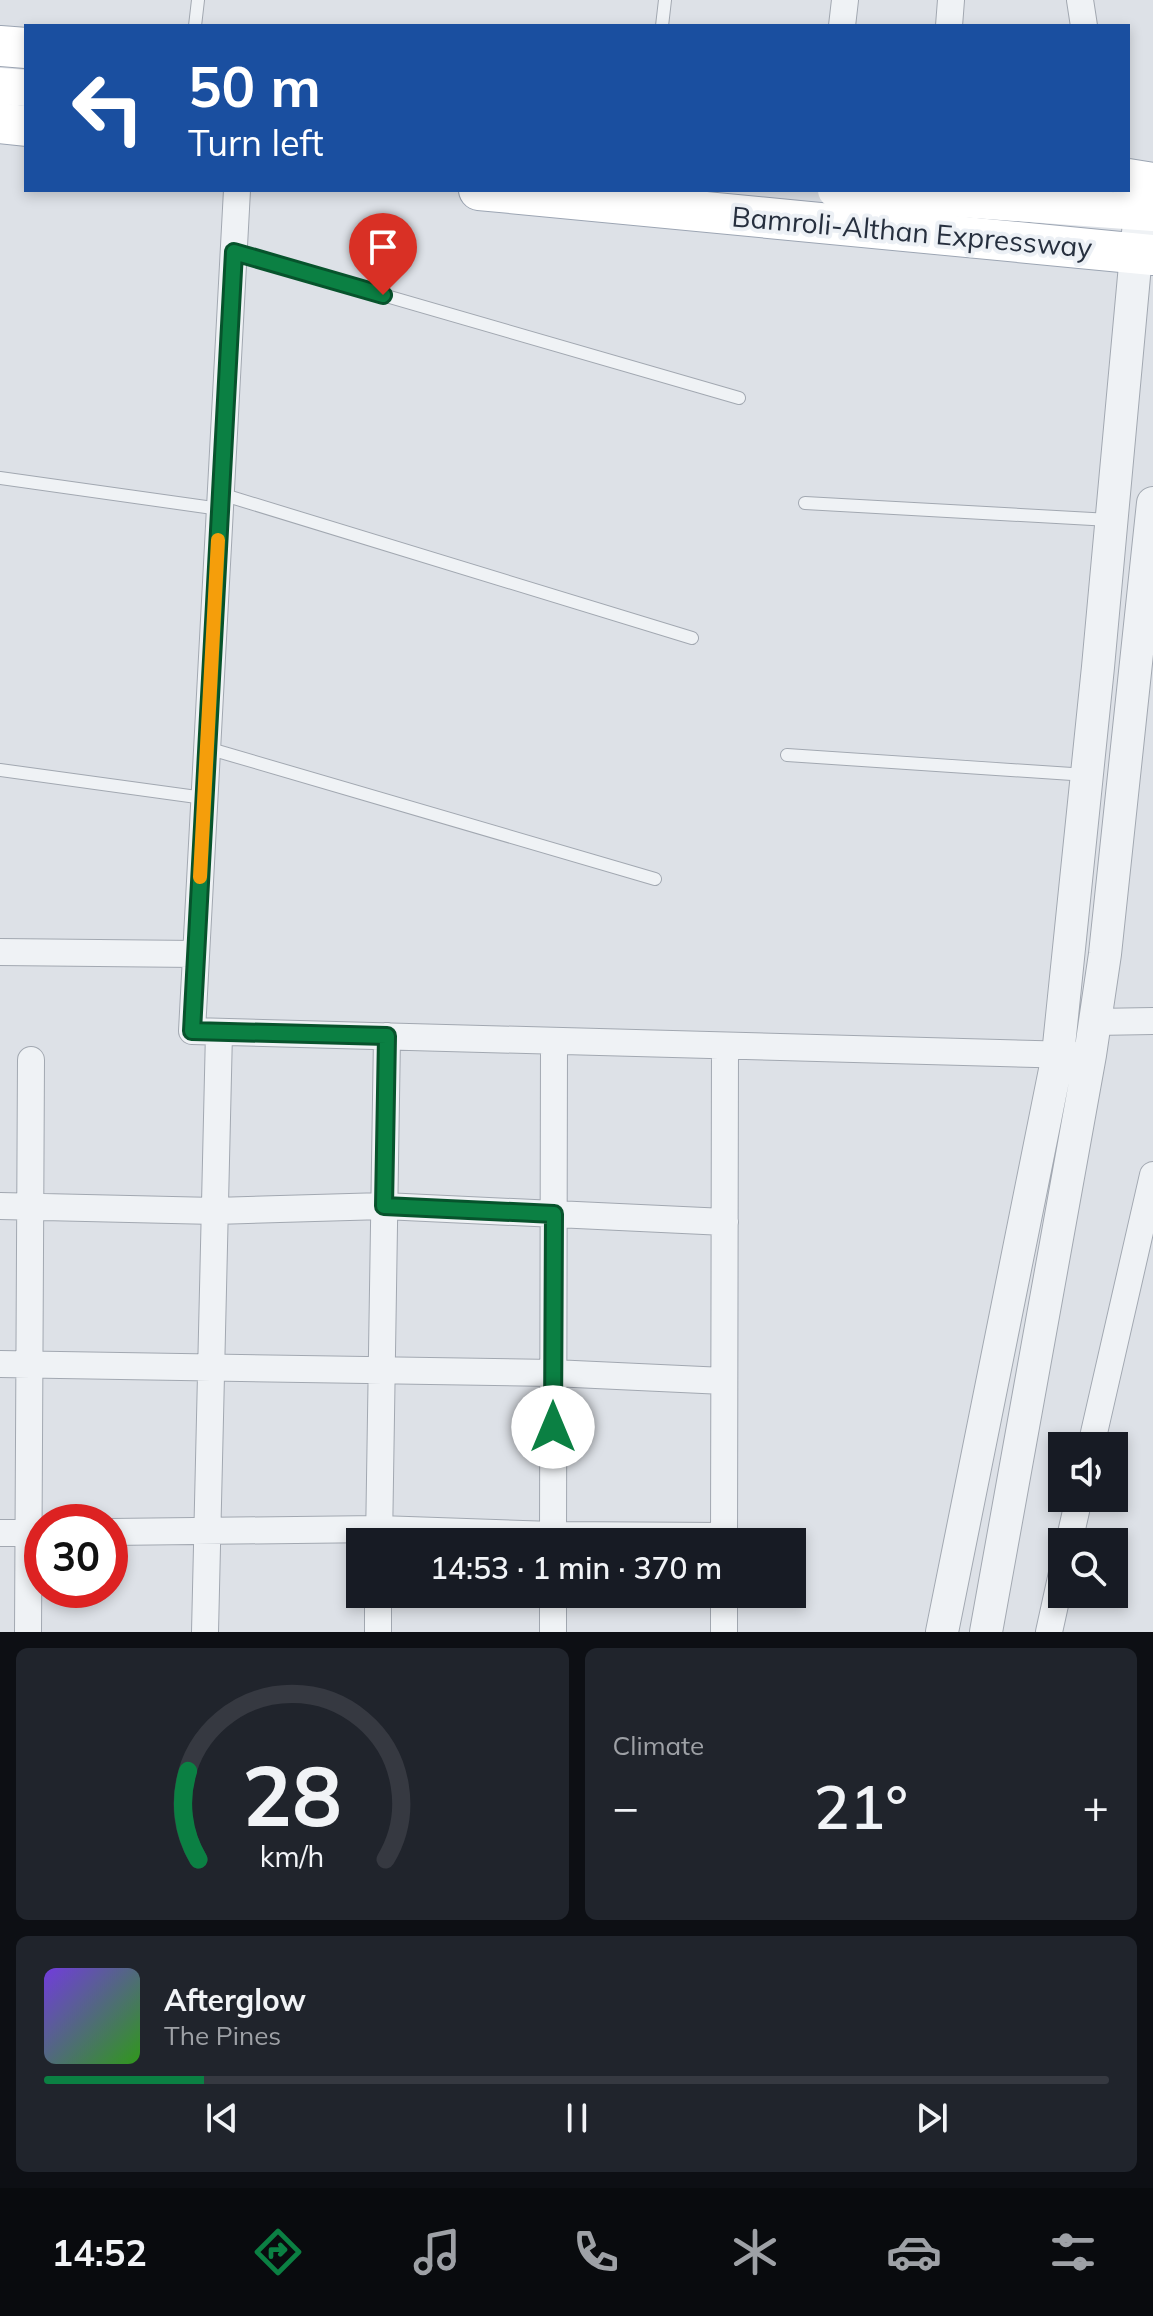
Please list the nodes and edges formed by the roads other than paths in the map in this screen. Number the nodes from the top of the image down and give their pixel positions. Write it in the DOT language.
graph roads {
  1 [pos="198,0"];
  2 [pos="665,0"];
  3 [pos="845,0"];
  4 [pos="951,0"];
  5 [pos="1080,0"];
  6 [pos="195,24"];
  7 [pos="662,24"];
  8 [pos="842,24"];
  9 [pos="949,24"];
  10 [pos="1084,24"];
  11 [pos="0,46"];
  12 [pos="24,48"];
  13 [pos="0,86"];
  14 [pos="24,88"];
  15 [pos="0,123"];
  16 [pos="24,126"];
  17 [pos="237,192"];
  18 [pos="500,192"];
  19 [pos="889,192"];
  20 [pos="1143,196"];
  21 [pos="1100,200"];
  22 [pos="234,252"];
  23 [pos="1145,254"];
  24 [pos="739,398"];
  25 [pos="0,478"];
  26 [pos="220,501"];
  27 [pos="805,503"];
  28 [pos="1153,503"];
  29 [pos="1111,520"];
  30 [pos="692,638"];
  31 [pos="207,748"];
  32 [pos="787,755"];
  33 [pos="0,770"];
  34 [pos="1087,775"];
  35 [pos="204,798"];
  36 [pos="655,879"];
  37 [pos="0,952"];
  38 [pos="196,954"];
  39 [pos="1153,1021"];
  40 [pos="1095,1022"];
  41 [pos="219,1032"];
  42 [pos="387,1036"];
  43 [pos="554,1041"];
  44 [pos="725,1046"];
  45 [pos="1058,1055"];
  46 [pos="1090,1055"];
  47 [pos="31,1060"];
  48 [pos="1153,1175"];
  49 [pos="0,1206"];
  50 [pos="31,1206"];
  51 [pos="384,1206"];
  52 [pos="215,1211"];
  53 [pos="554,1214"];
  54 [pos="725,1222"];
  55 [pos="0,1364"];
  56 [pos="29,1364"];
  57 [pos="211,1368"];
  58 [pos="382,1371"];
  59 [pos="553,1373"];
  60 [pos="724,1381"];
  61 [pos="1094,1432"];
  62 [pos="34,1504"];
  63 [pos="379,1528"];
  64 [pos="553,1528"];
  65 [pos="724,1528"];
  66 [pos="208,1530"];
  67 [pos="128,1532"];
  68 [pos="0,1533"];
  69 [pos="24,1533"];
  70 [pos="346,1534"];
  71 [pos="30,1608"];
  72 [pos="378,1608"];
  73 [pos="553,1608"];
  74 [pos="724,1608"];
  75 [pos="1054,1608"];
  76 [pos="28,1632"];
  77 [pos="205,1632"];
  78 [pos="378,1632"];
  79 [pos="553,1632"];
  80 [pos="724,1632"];
  81 [pos="942,1632"];
  82 [pos="986,1632"];
  83 [pos="1049,1632"];
  1 -- 6 [label="lane"];
  2 -- 7 [label="lane"];
  3 -- 8 [label="street"];
  4 -- 9 [label="street"];
  5 -- 10 [label="street"];
  11 -- 12 [label="main road"];
  13 -- 14 [label="main road"];
  15 -- 16 [label="main road"];
  17 -- 22 [label="street"];
  18 -- 23 [label="main road, Bamroli-Althan Expressway"];
  19 -- 21 [label="main road, Bamroli-Althan Expressway"];
  20 -- 21 [label="main road, Bamroli-Althan Expressway"];
  20 -- 23 [label="street"];
  22 -- 24 [label="lane"];
  22 -- 26 [label="street"];
  23 -- 29 [label="street"];
  25 -- 26 [label="lane"];
  26 -- 30 [label="lane"];
  26 -- 31 [label="street"];
  27 -- 29 [label="lane"];
  28 -- 40 [label="street"];
  29 -- 34 [label="street"];
  31 -- 35 [label="street"];
  31 -- 36 [label="lane"];
  32 -- 34 [label="lane"];
  33 -- 35 [label="lane"];
  34 -- 45 [label="street"];
  35 -- 38 [label="street"];
  37 -- 38 [label="street"];
  38 -- 41 [label="street"];
  39 -- 40 [label="street"];
  40 -- 46 [label="street"];
  41 -- 42 [label="street"];
  41 -- 52 [label="street"];
  42 -- 43 [label="street"];
  42 -- 51 [label="street"];
  43 -- 44 [label="street"];
  43 -- 53 [label="street"];
  44 -- 45 [label="street"];
  44 -- 54 [label="street"];
  45 -- 46 [label="street"];
  45 -- 81 [label="street"];
  46 -- 82 [label="street"];
  47 -- 50 [label="street"];
  48 -- 61 [label="street"];
  49 -- 50 [label="street"];
  50 -- 52 [label="street"];
  50 -- 56 [label="street"];
  51 -- 52 [label="street"];
  51 -- 53 [label="street"];
  51 -- 58 [label="street"];
  52 -- 57 [label="street"];
  53 -- 54 [label="street"];
  53 -- 59 [label="street"];
  54 -- 60 [label="street"];
  55 -- 56 [label="street"];
  56 -- 57 [label="street"];
  56 -- 62 [label="street"];
  57 -- 58 [label="street"];
  57 -- 66 [label="street"];
  58 -- 59 [label="street"];
  58 -- 63 [label="street"];
  59 -- 60 [label="street"];
  59 -- 64 [label="street"];
  60 -- 65 [label="street"];
  66 -- 67 [label="street"];
  66 -- 70 [label="street"];
  66 -- 77 [label="street"];
  68 -- 69 [label="street"];
  71 -- 76 [label="street"];
  72 -- 78 [label="street"];
  73 -- 79 [label="street"];
  74 -- 80 [label="street"];
  75 -- 83 [label="street"];
}
